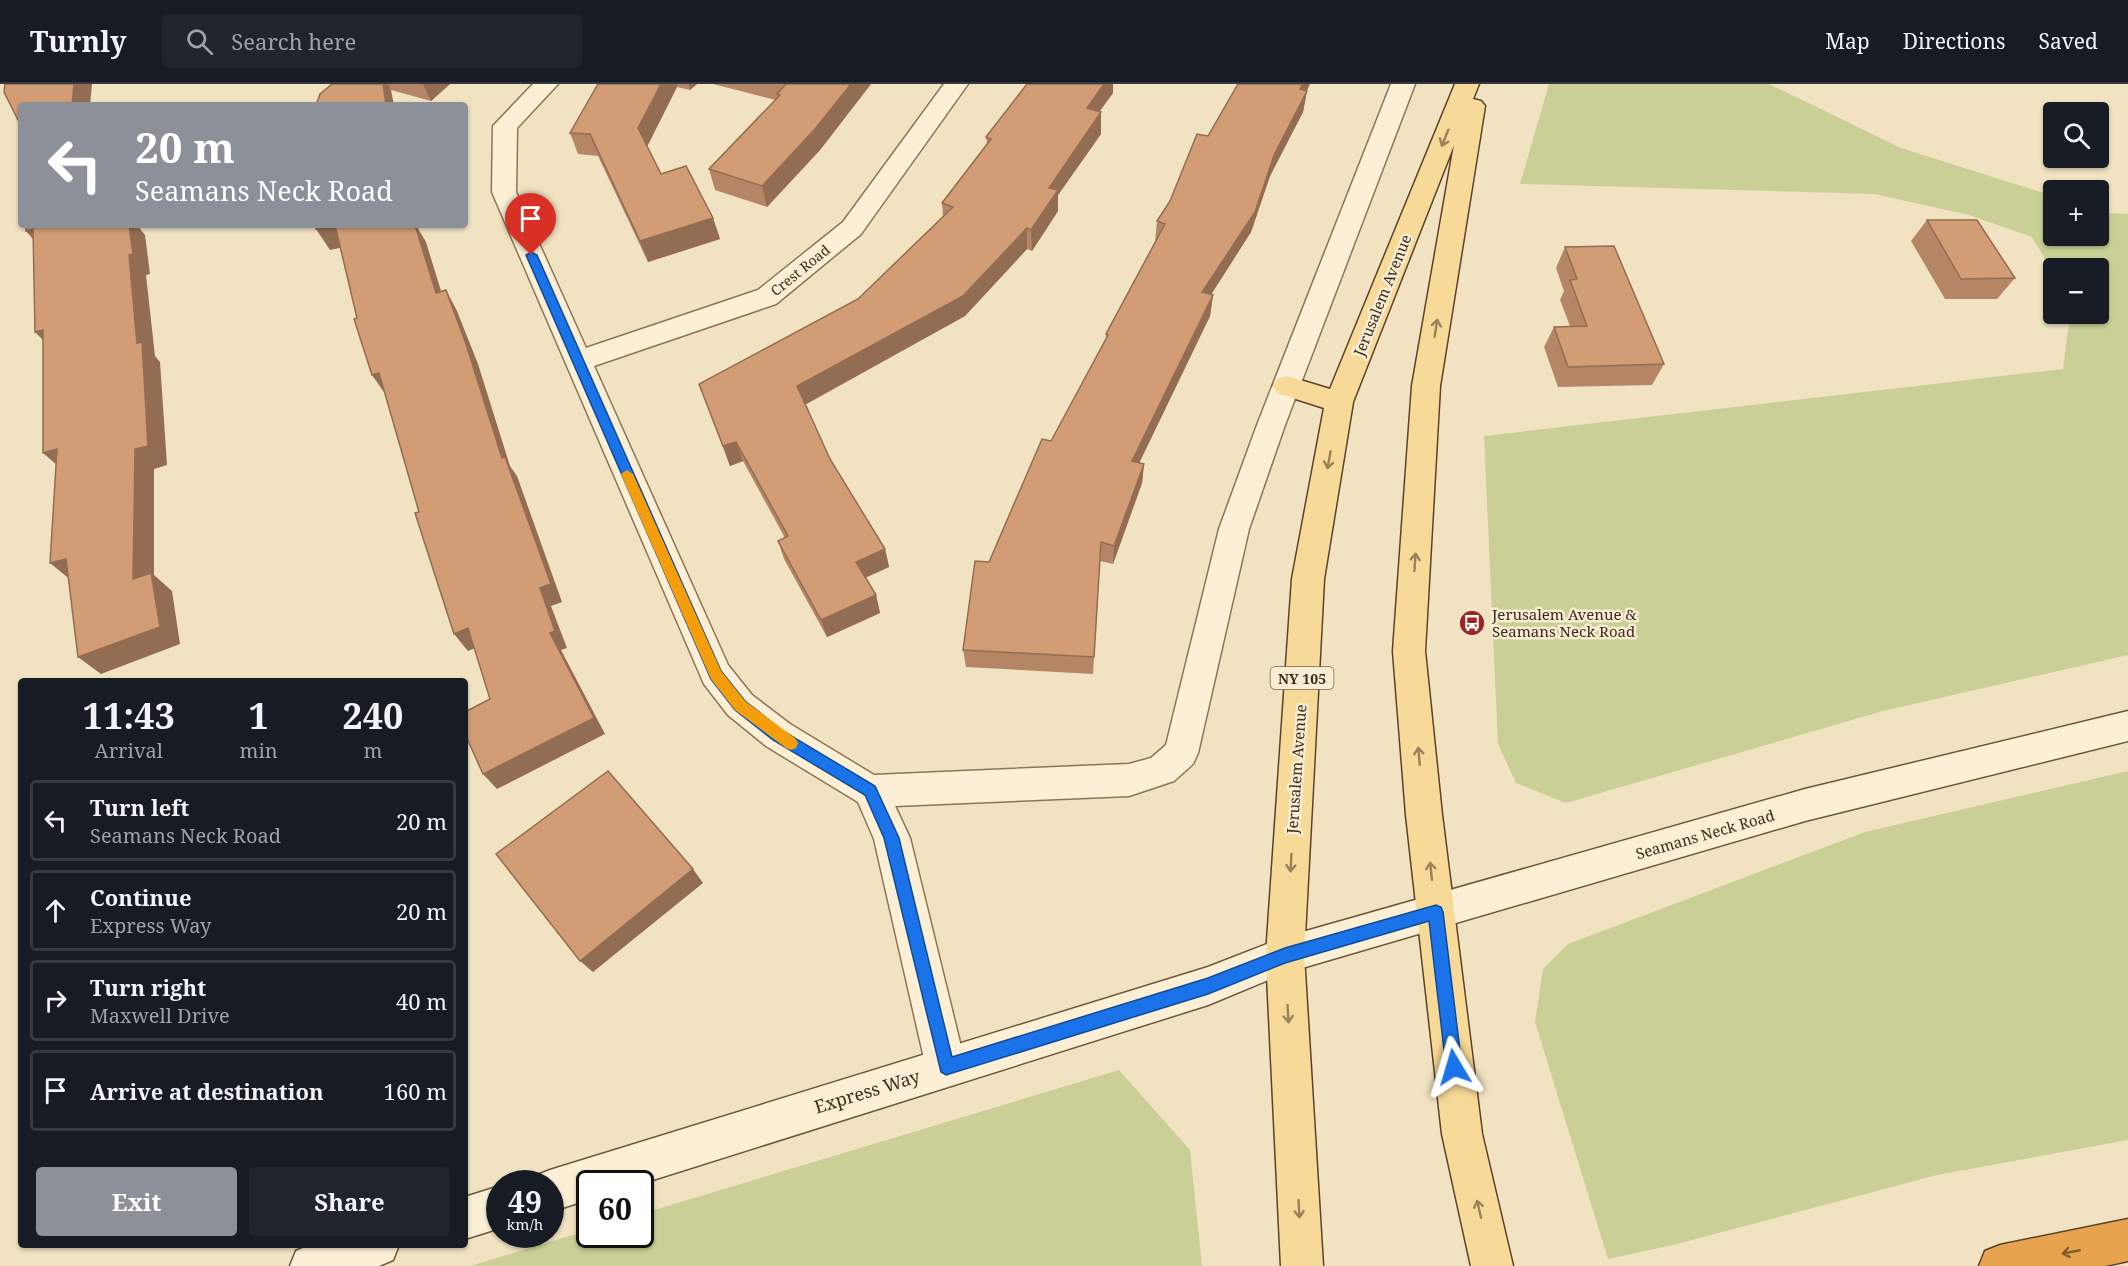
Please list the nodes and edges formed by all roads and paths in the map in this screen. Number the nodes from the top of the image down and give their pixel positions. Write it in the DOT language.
graph roads {
  1 [pos="546,84"];
  2 [pos="956,84"];
  3 [pos="1402,84"];
  4 [pos="1467,84"];
  5 [pos="1477,84"];
  6 [pos="577,361"];
  7 [pos="1287,386"];
  8 [pos="1339,402"];
  9 [pos="2128,726"];
  10 [pos="870,791"];
  11 [pos="1436,912"];
  12 [pos="1285,956"];
  13 [pos="946,1066"];
  14 [pos="564,1187"];
  15 [pos="486,1211"];
  16 [pos="468,1217"];
  17 [pos="2128,1240"];
  18 [pos="368,1248"];
  19 [pos="311,1266"];
  20 [pos="1302,1266"];
  21 [pos="1492,1266"];
  22 [pos="2000,1266"];
  1 -- 6 [label="street"];
  2 -- 6 [label="street, Crest Road"];
  3 -- 7 [label="street"];
  4 -- 8 [label="main road, Jerusalem Avenue / NY 105, one-way"];
  11 -- 5 [label="main road, one-way"];
  6 -- 10 [label="street"];
  7 -- 8 [label="main road"];
  7 -- 10 [label="street"];
  8 -- 12 [label="main road, Jerusalem Avenue / NY 105, one-way"];
  9 -- 11 [label="street, Seamans Neck Road"];
  10 -- 13 [label="street"];
  11 -- 12 [label="street, Seamans Neck Road"];
  21 -- 11 [label="main road, one-way"];
  12 -- 13 [label="street, Express Way"];
  12 -- 20 [label="main road, Jerusalem Avenue / NY 105, one-way"];
  13 -- 14 [label="street, Express Way"];
  15 -- 16 [label="street"];
  17 -- 22 [label="highway, one-way"];
  18 -- 19 [label="street"];
}
